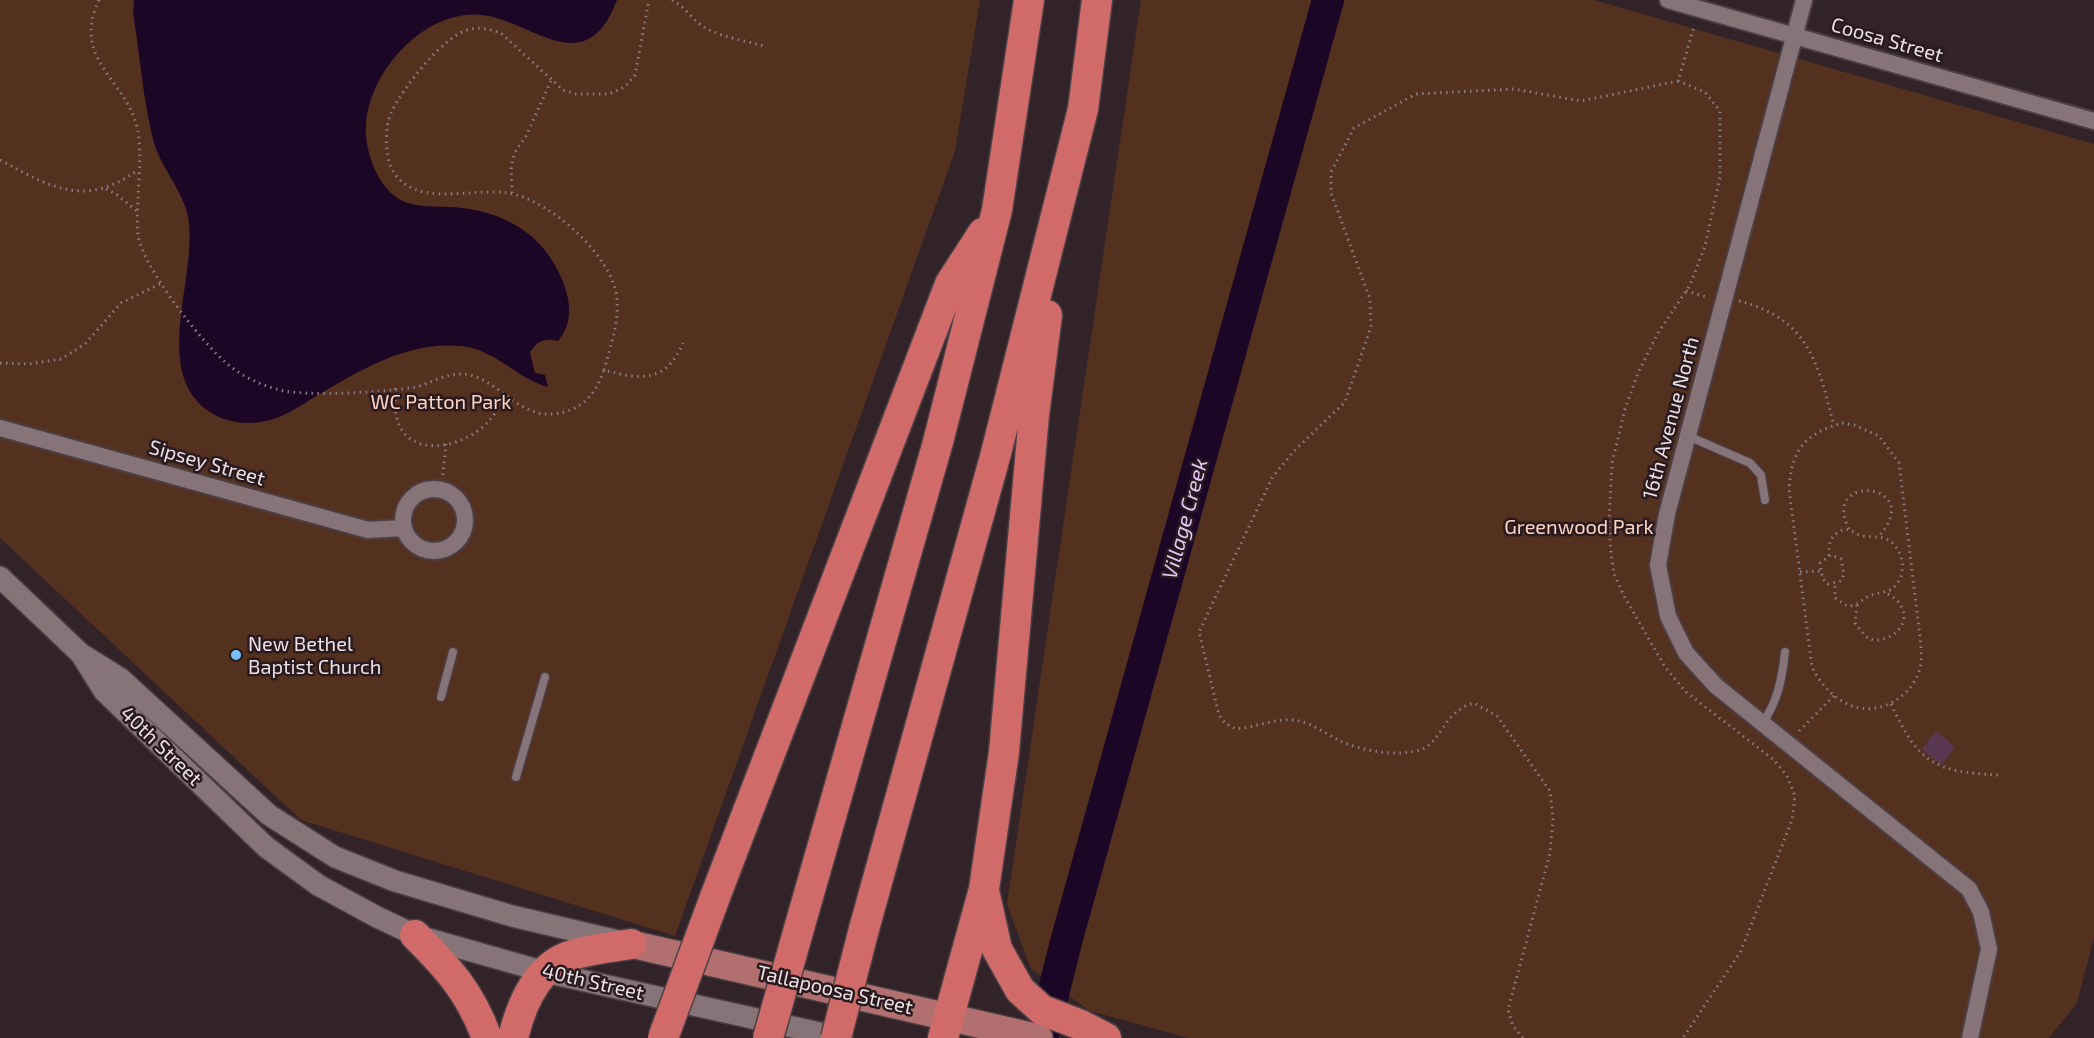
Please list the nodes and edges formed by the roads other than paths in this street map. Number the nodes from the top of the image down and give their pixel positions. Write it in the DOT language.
graph roads {
  1 [pos="1029,0"];
  2 [pos="1097,0"];
  3 [pos="1668,0"];
  4 [pos="1804,0"];
  5 [pos="1795,36"];
  6 [pos="2094,121"];
  7 [pos="1066,176"];
  8 [pos="997,210"];
  9 [pos="0,428"];
  10 [pos="1688,436"];
  11 [pos="1765,500"];
  12 [pos="404,528"];
  13 [pos="0,577"];
  14 [pos="453,652"];
  15 [pos="1785,652"];
  16 [pos="81,654"];
  17 [pos="545,677"];
  18 [pos="441,697"];
  19 [pos="1762,724"];
  20 [pos="516,777"];
  21 [pos="984,889"];
  22 [pos="415,935"];
  23 [pos="631,944"];
  24 [pos="545,972"];
  25 [pos="946,1027"];
  26 [pos="1093,1031"];
  27 [pos="1026,1035"];
  28 [pos="487,1038"];
  29 [pos="513,1038"];
  30 [pos="663,1038"];
  31 [pos="768,1038"];
  32 [pos="836,1038"];
  33 [pos="842,1038"];
  34 [pos="1970,1038"];
  1 -- 8 [label="highway"];
  2 -- 7 [label="highway"];
  3 -- 5 [label="street, Coosa Street"];
  4 -- 5 [label="street, 16th Avenue North"];
  5 -- 6 [label="street, Coosa Street"];
  5 -- 10 [label="street, 16th Avenue North"];
  7 -- 21 [label="highway"];
  7 -- 32 [label="highway, bridge"];
  8 -- 30 [label="highway, bridge"];
  8 -- 31 [label="highway, bridge"];
  9 -- 12 [label="street, Sipsey Street"];
  10 -- 11 [label="lane"];
  10 -- 19 [label="street, 16th Avenue North"];
  13 -- 16 [label="street"];
  14 -- 18 [label="lane"];
  15 -- 19 [label="lane"];
  16 -- 22 [label="street, 40th Street"];
  16 -- 23 [label="street, 40th Street"];
  17 -- 20 [label="lane"];
  19 -- 34 [label="street, 16th Avenue North"];
  21 -- 25 [label="highway"];
  21 -- 26 [label="highway"];
  22 -- 24 [label="street, 40th Street"];
  22 -- 28 [label="highway"];
  23 -- 24 [label="highway"];
  23 -- 25 [label="main road, Tallapoosa Street"];
  24 -- 29 [label="highway"];
  24 -- 33 [label="street, 40th Street"];
  25 -- 27 [label="main road, Tallapoosa Street"];
}
